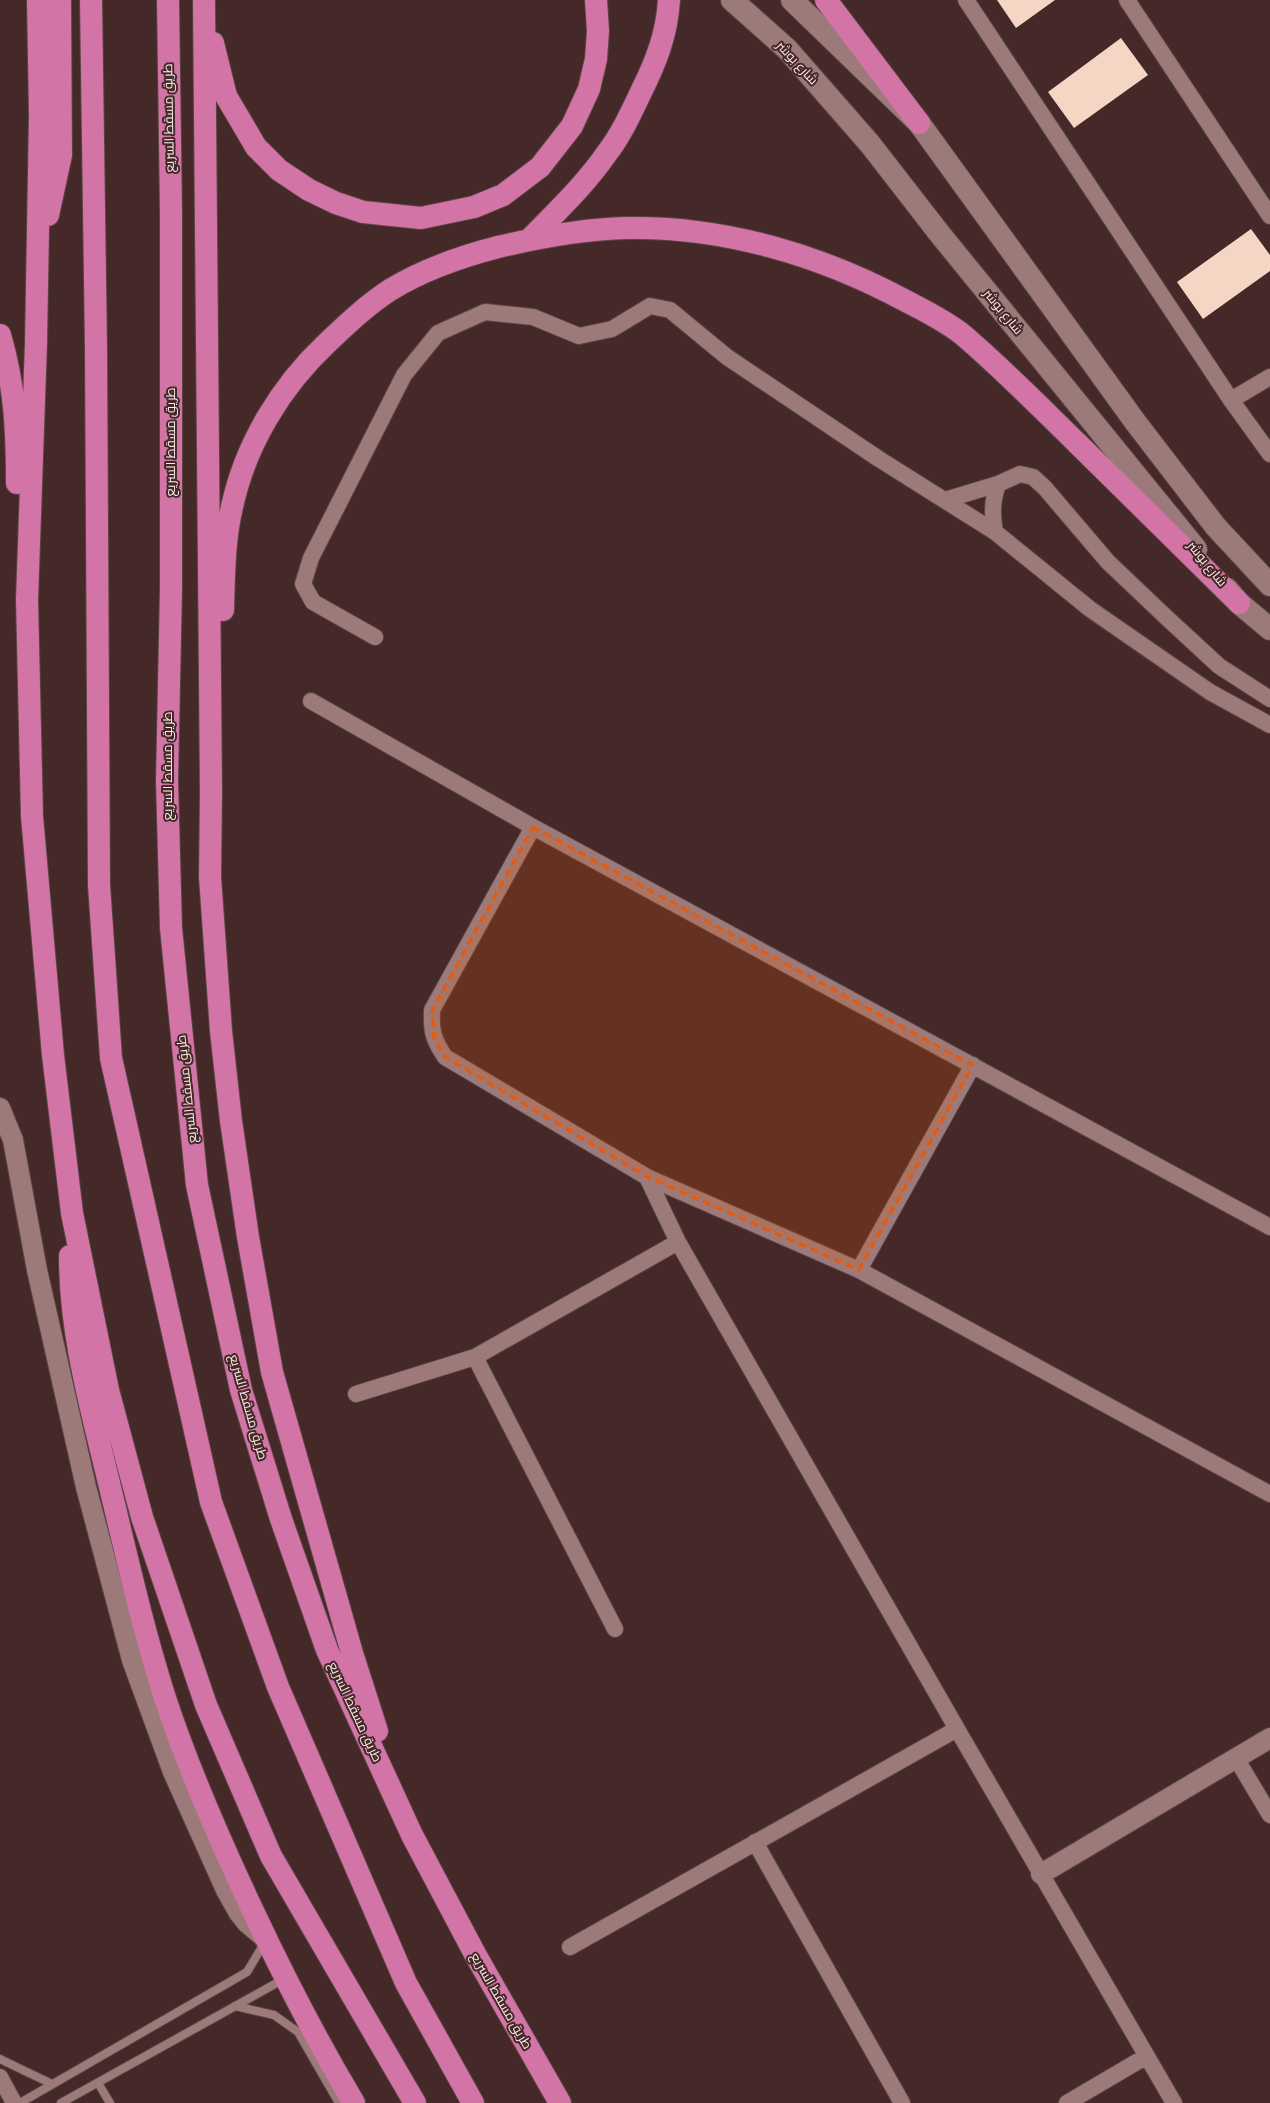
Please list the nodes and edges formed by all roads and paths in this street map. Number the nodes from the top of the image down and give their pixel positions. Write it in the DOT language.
graph roads {
  1 [pos="38,0"];
  2 [pos="60,0"];
  3 [pos="91,0"];
  4 [pos="168,0"];
  5 [pos="204,0"];
  6 [pos="210,0"];
  7 [pos="596,0"];
  8 [pos="669,0"];
  9 [pos="732,0"];
  10 [pos="826,0"];
  11 [pos="966,0"];
  12 [pos="1127,0"];
  13 [pos="800,7"];
  14 [pos="919,123"];
  15 [pos="1270,216"];
  16 [pos="530,239"];
  17 [pos="37,267"];
  18 [pos="0,336"];
  19 [pos="1270,377"];
  20 [pos="1231,400"];
  21 [pos="1270,454"];
  22 [pos="998,484"];
  23 [pos="945,500"];
  24 [pos="995,532"];
  25 [pos="1270,585"];
  26 [pos="27,600"];
  27 [pos="1239,603"];
  28 [pos="1270,629"];
  29 [pos="375,637"];
  30 [pos="1270,699"];
  31 [pos="312,701"];
  32 [pos="1270,725"];
  33 [pos="211,793"];
  34 [pos="533,827"];
  35 [pos="972,1065"];
  36 [pos="0,1108"];
  37 [pos="647,1177"];
  38 [pos="72,1213"];
  39 [pos="1270,1227"];
  40 [pos="678,1242"];
  41 [pos="859,1270"];
  42 [pos="475,1357"];
  43 [pos="356,1394"];
  44 [pos="1270,1494"];
  45 [pos="615,1629"];
  46 [pos="957,1729"];
  47 [pos="1270,1738"];
  48 [pos="1236,1758"];
  49 [pos="1270,1815"];
  50 [pos="412,1835"];
  51 [pos="755,1842"];
  52 [pos="1041,1874"];
  53 [pos="266,1940"];
  54 [pos="570,1947"];
  55 [pos="285,1978"];
  56 [pos="235,2006"];
  57 [pos="1147,2056"];
  58 [pos="0,2059"];
  59 [pos="0,2077"];
  60 [pos="98,2083"];
  61 [pos="52,2084"];
  62 [pos="80,2092"];
  63 [pos="14,2103"];
  64 [pos="20,2103"];
  65 [pos="61,2103"];
  66 [pos="76,2103"];
  67 [pos="110,2103"];
  68 [pos="339,2103"];
  69 [pos="354,2103"];
  70 [pos="416,2103"];
  71 [pos="473,2103"];
  72 [pos="560,2103"];
  73 [pos="902,2103"];
  74 [pos="1067,2103"];
  75 [pos="1174,2103"];
  1 -- 17 [label="highway"];
  2 -- 17 [label="highway"];
  3 -- 71 [label="highway"];
  4 -- 50 [label="highway, طريق مسقط السريع"];
  5 -- 33 [label="highway"];
  6 -- 7 [label="highway"];
  8 -- 16 [label="highway"];
  9 -- 27 [label="main road, شارع بوشر"];
  10 -- 14 [label="highway"];
  11 -- 20 [label="street"];
  12 -- 15 [label="street"];
  13 -- 14 [label="main road"];
  14 -- 25 [label="main road"];
  16 -- 27 [label="highway"];
  16 -- 33 [label="highway"];
  17 -- 26 [label="highway"];
  18 -- 26 [label="highway"];
  19 -- 20 [label="street"];
  20 -- 21 [label="street"];
  22 -- 23 [label="street"];
  22 -- 24 [label="street"];
  22 -- 30 [label="street"];
  23 -- 24 [label="street"];
  23 -- 29 [label="street"];
  24 -- 32 [label="street"];
  26 -- 38 [label="highway"];
  27 -- 28 [label="main road, شارع بوشر"];
  31 -- 34 [label="street"];
  33 -- 50 [label="highway"];
  34 -- 35 [label="street"];
  34 -- 37 [label="street"];
  35 -- 39 [label="street"];
  35 -- 41 [label="street"];
  36 -- 53 [label="street"];
  37 -- 40 [label="street"];
  37 -- 41 [label="street"];
  38 -- 53 [label="highway"];
  38 -- 70 [label="highway"];
  40 -- 42 [label="street"];
  40 -- 46 [label="street"];
  41 -- 44 [label="street"];
  42 -- 43 [label="street"];
  42 -- 45 [label="street"];
  46 -- 51 [label="street"];
  46 -- 52 [label="street"];
  47 -- 48 [label="street"];
  48 -- 49 [label="street"];
  48 -- 52 [label="street"];
  50 -- 72 [label="highway, طريق مسقط السريع"];
  51 -- 54 [label="street"];
  51 -- 73 [label="street"];
  52 -- 57 [label="street"];
  53 -- 55 [label="highway"];
  53 -- 61 [label="lane"];
  55 -- 56 [label="lane"];
  55 -- 69 [label="highway"];
  56 -- 60 [label="lane"];
  56 -- 68 [label="lane"];
  57 -- 74 [label="street"];
  57 -- 75 [label="street"];
  58 -- 61 [label="lane"];
  59 -- 63 [label="street"];
  60 -- 62 [label="lane"];
  60 -- 67 [label="lane"];
  61 -- 64 [label="lane"];
  62 -- 65 [label="lane"];
  62 -- 66 [label="lane"];
}
